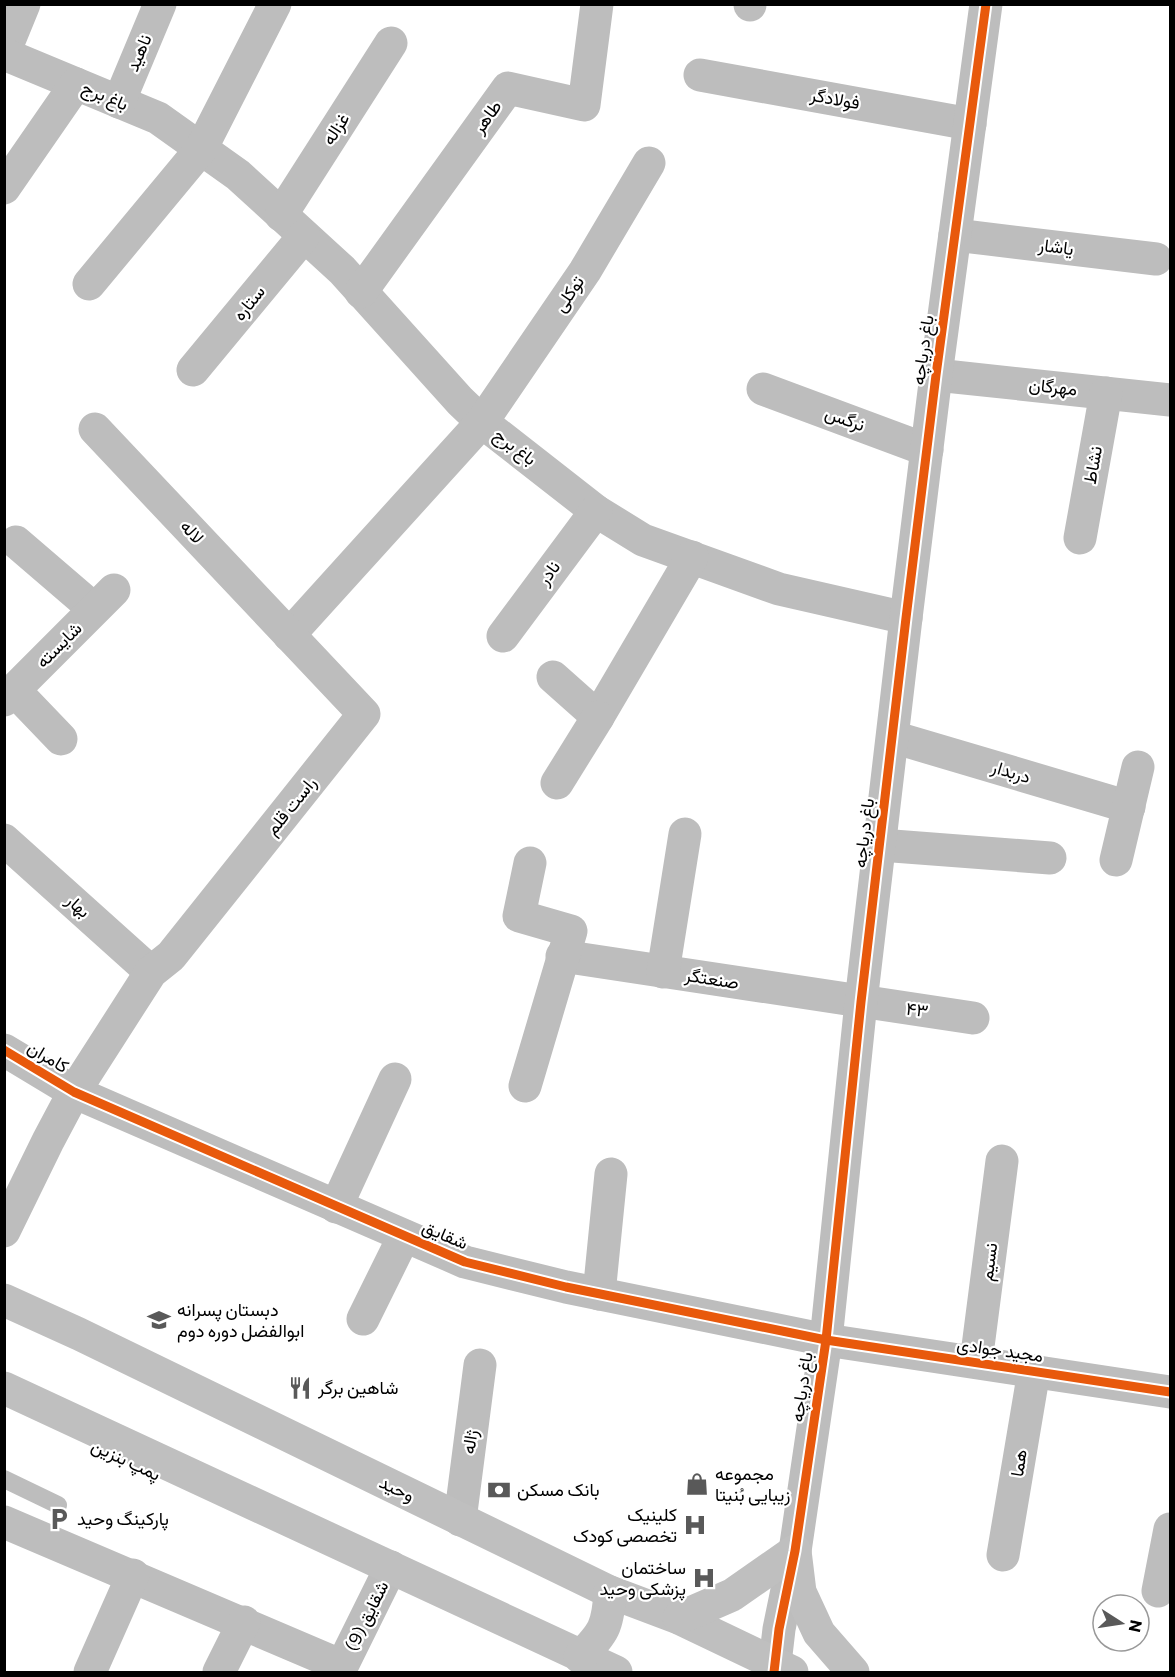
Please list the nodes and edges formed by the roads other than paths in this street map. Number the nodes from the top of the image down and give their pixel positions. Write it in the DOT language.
graph roads {
  1 [pos="24,4"];
  2 [pos="160,4"];
  3 [pos="275,4"];
  4 [pos="597,4"];
  5 [pos="986,4"];
  6 [pos="391,43"];
  7 [pos="4,54"];
  8 [pos="700,75"];
  9 [pos="76,84"];
  10 [pos="119,102"];
  11 [pos="970,124"];
  12 [pos="201,149"];
  13 [pos="649,163"];
  14 [pos="4,188"];
  15 [pos="293,225"];
  16 [pos="955,235"];
  17 [pos="1156,260"];
  18 [pos="89,284"];
  19 [pos="361,292"];
  20 [pos="194,370"];
  21 [pos="936,375"];
  22 [pos="763,389"];
  23 [pos="1106,393"];
  24 [pos="1170,400"];
  25 [pos="482,422"];
  26 [pos="95,429"];
  27 [pos="927,450"];
  28 [pos="596,511"];
  29 [pos="1080,538"];
  30 [pos="16,542"];
  31 [pos="692,557"];
  32 [pos="906,618"];
  33 [pos="289,634"];
  34 [pos="503,636"];
  35 [pos="554,677"];
  36 [pos="9,695"];
  37 [pos="598,717"];
  38 [pos="892,737"];
  39 [pos="61,739"];
  40 [pos="1138,767"];
  41 [pos="557,783"];
  42 [pos="1129,807"];
  43 [pos="685,834"];
  44 [pos="4,840"];
  45 [pos="879,845"];
  46 [pos="1050,858"];
  47 [pos="1116,860"];
  48 [pos="530,863"];
  49 [pos="562,957"];
  50 [pos="151,972"];
  51 [pos="663,972"];
  52 [pos="861,1002"];
  53 [pos="973,1018"];
  54 [pos="4,1050"];
  55 [pos="395,1079"];
  56 [pos="525,1086"];
  57 [pos="74,1092"];
  58 [pos="1002,1161"];
  59 [pos="611,1174"];
  60 [pos="336,1207"];
  61 [pos="4,1231"];
  62 [pos="404,1236"];
  63 [pos="599,1294"];
  64 [pos="4,1300"];
  65 [pos="363,1319"];
  66 [pos="826,1340"];
  67 [pos="976,1362"];
  68 [pos="480,1365"];
  69 [pos="1034,1371"];
  70 [pos="1170,1392"];
  71 [pos="17,1393"];
  72 [pos="4,1479"];
  73 [pos="58,1505"];
  74 [pos="460,1520"];
  75 [pos="4,1522"];
  76 [pos="1170,1529"];
  77 [pos="795,1551"];
  78 [pos="1004,1555"];
  79 [pos="391,1567"];
  80 [pos="133,1575"];
  81 [pos="1158,1591"];
  82 [pos="610,1592"];
  83 [pos="679,1618"];
  84 [pos="244,1622"];
  85 [pos="580,1657"];
  86 [pos="781,1670"];
  87 [pos="90,1672"];
  88 [pos="219,1672"];
  89 [pos="616,1672"];
  90 [pos="853,1672"];
  1 -- 7 [label="street"];
  2 -- 10 [label="street, ناهید"];
  3 -- 12 [label="street"];
  4 -- 19 [label="street, طاهر"];
  5 -- 11 [label="street, باغ دریاچه"];
  6 -- 15 [label="street, غزاله"];
  7 -- 9 [label="street, باغ برج"];
  8 -- 11 [label="street, فولادگر"];
  9 -- 10 [label="street, باغ برج"];
  9 -- 14 [label="street"];
  10 -- 12 [label="street, باغ برج"];
  11 -- 16 [label="street, باغ دریاچه"];
  12 -- 15 [label="street, باغ برج"];
  12 -- 18 [label="street"];
  13 -- 25 [label="street, توکلی"];
  15 -- 19 [label="street, باغ برج"];
  15 -- 20 [label="street, ستاره"];
  16 -- 17 [label="street, یاشار"];
  16 -- 21 [label="street, باغ دریاچه"];
  19 -- 25 [label="street, باغ برج"];
  21 -- 23 [label="street, مهرگان"];
  21 -- 27 [label="street, باغ دریاچه"];
  22 -- 27 [label="street, نرگس"];
  23 -- 24 [label="street, مهرگان"];
  23 -- 29 [label="street, نشاط"];
  25 -- 28 [label="street, باغ برج"];
  25 -- 33 [label="street"];
  26 -- 33 [label="street, لاله"];
  27 -- 32 [label="street, باغ دریاچه"];
  28 -- 31 [label="street, باغ برج"];
  28 -- 34 [label="street, نادر"];
  30 -- 36 [label="street, شایسته"];
  31 -- 32 [label="street, باغ برج"];
  31 -- 37 [label="street"];
  32 -- 38 [label="street, باغ دریاچه"];
  33 -- 50 [label="street, راست قلم"];
  35 -- 37 [label="street"];
  36 -- 39 [label="street"];
  37 -- 41 [label="street"];
  38 -- 42 [label="street, دربدار"];
  38 -- 45 [label="street, باغ دریاچه"];
  40 -- 42 [label="street"];
  42 -- 47 [label="street"];
  43 -- 51 [label="street"];
  44 -- 50 [label="street, بهار"];
  45 -- 46 [label="street"];
  45 -- 52 [label="street, باغ دریاچه"];
  48 -- 49 [label="street"];
  49 -- 51 [label="street, صنعتگر"];
  49 -- 56 [label="street"];
  50 -- 57 [label="street, راست قلم"];
  51 -- 52 [label="street, صنعتگر"];
  52 -- 53 [label="street, ۴۳"];
  52 -- 66 [label="street, باغ دریاچه"];
  54 -- 57 [label="street, کامران"];
  55 -- 60 [label="street"];
  57 -- 60 [label="street, شقایق"];
  57 -- 61 [label="street, راست قلم"];
  58 -- 67 [label="street, نسیم"];
  59 -- 63 [label="street"];
  60 -- 62 [label="street, شقایق"];
  62 -- 63 [label="street, شقایق"];
  62 -- 65 [label="street"];
  63 -- 66 [label="street, شقایق"];
  64 -- 74 [label="main road, وحید"];
  66 -- 67 [label="street, مجید جوادی"];
  66 -- 77 [label="street, باغ دریاچه"];
  67 -- 69 [label="street, مجید جوادی"];
  68 -- 74 [label="street, ژاله"];
  69 -- 70 [label="street, مجید جوادی"];
  69 -- 78 [label="street, هما"];
  71 -- 79 [label="main road"];
  72 -- 73 [label="lane"];
  74 -- 82 [label="main road, وحید"];
  75 -- 80 [label="street"];
  76 -- 81 [label="street"];
  77 -- 83 [label="main road"];
  77 -- 86 [label="street, باغ دریاچه"];
  77 -- 90 [label="main road"];
  79 -- 84 [label="street, شقایق (9)"];
  79 -- 85 [label="main road"];
  80 -- 84 [label="street"];
  80 -- 87 [label="street"];
  82 -- 83 [label="main road, وحید"];
  82 -- 85 [label="main road"];
  83 -- 86 [label="main road, وحید"];
  84 -- 88 [label="street"];
  85 -- 89 [label="main road"];
}
